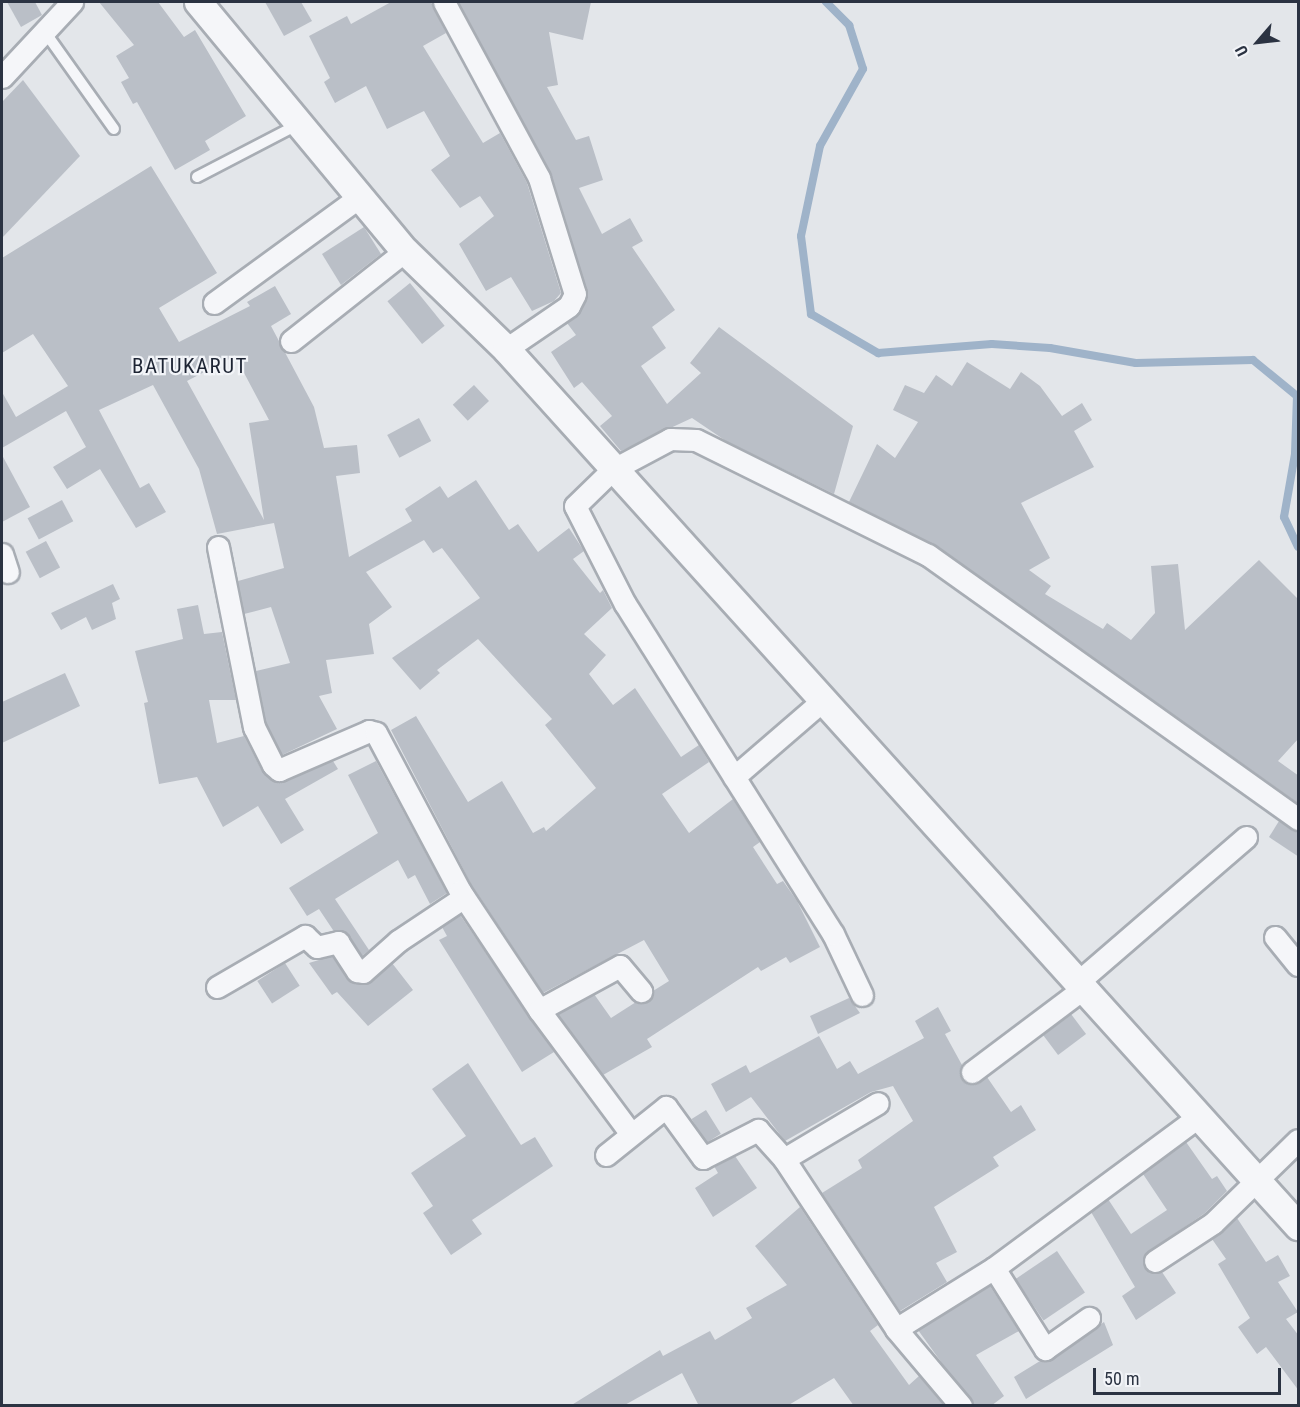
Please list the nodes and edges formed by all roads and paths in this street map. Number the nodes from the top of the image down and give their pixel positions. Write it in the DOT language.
graph roads {
  1 [pos="72,2"];
  2 [pos="198,2"];
  3 [pos="444,2"];
  4 [pos="45,32"];
  5 [pos="2,77"];
  6 [pos="300,123"];
  7 [pos="114,129"];
  8 [pos="197,177"];
  9 [pos="361,196"];
  10 [pos="405,250"];
  11 [pos="214,303"];
  12 [pos="291,341"];
  13 [pos="506,349"];
  14 [pos="612,470"];
  15 [pos="218,547"];
  16 [pos="822,701"];
  17 [pos="734,777"];
  18 [pos="1299,819"];
  19 [pos="1246,837"];
  20 [pos="464,897"];
  21 [pos="1275,937"];
  22 [pos="1299,965"];
  23 [pos="1081,985"];
  24 [pos="217,987"];
  25 [pos="641,991"];
  26 [pos="862,995"];
  27 [pos="539,1010"];
  28 [pos="972,1072"];
  29 [pos="878,1103"];
  30 [pos="1197,1118"];
  31 [pos="631,1134"];
  32 [pos="1299,1140"];
  33 [pos="606,1155"];
  34 [pos="784,1159"];
  35 [pos="1255,1180"];
  36 [pos="1299,1226"];
  37 [pos="1155,1261"];
  38 [pos="994,1268"];
  39 [pos="1089,1318"];
  40 [pos="896,1329"];
  41 [pos="962,1406"];
  1 -- 4 [label="street"];
  2 -- 6 [label="street"];
  3 -- 13 [label="street"];
  4 -- 5 [label="street"];
  4 -- 7 [label="lane"];
  6 -- 8 [label="lane"];
  6 -- 9 [label="street"];
  9 -- 10 [label="street"];
  9 -- 11 [label="street"];
  10 -- 12 [label="street"];
  10 -- 13 [label="street"];
  13 -- 14 [label="street"];
  14 -- 16 [label="street"];
  14 -- 17 [label="street"];
  14 -- 18 [label="street"];
  15 -- 20 [label="street"];
  16 -- 17 [label="street"];
  16 -- 23 [label="street"];
  17 -- 26 [label="street"];
  19 -- 23 [label="street"];
  20 -- 24 [label="street"];
  20 -- 27 [label="street"];
  21 -- 22 [label="street"];
  23 -- 28 [label="street"];
  23 -- 30 [label="street"];
  25 -- 27 [label="street"];
  27 -- 31 [label="street"];
  29 -- 34 [label="street"];
  30 -- 35 [label="street"];
  30 -- 38 [label="street"];
  31 -- 33 [label="street"];
  31 -- 34 [label="street"];
  32 -- 35 [label="street"];
  34 -- 40 [label="street"];
  35 -- 36 [label="street"];
  35 -- 37 [label="street"];
  38 -- 39 [label="street"];
  38 -- 40 [label="street"];
  40 -- 41 [label="street"];
}
